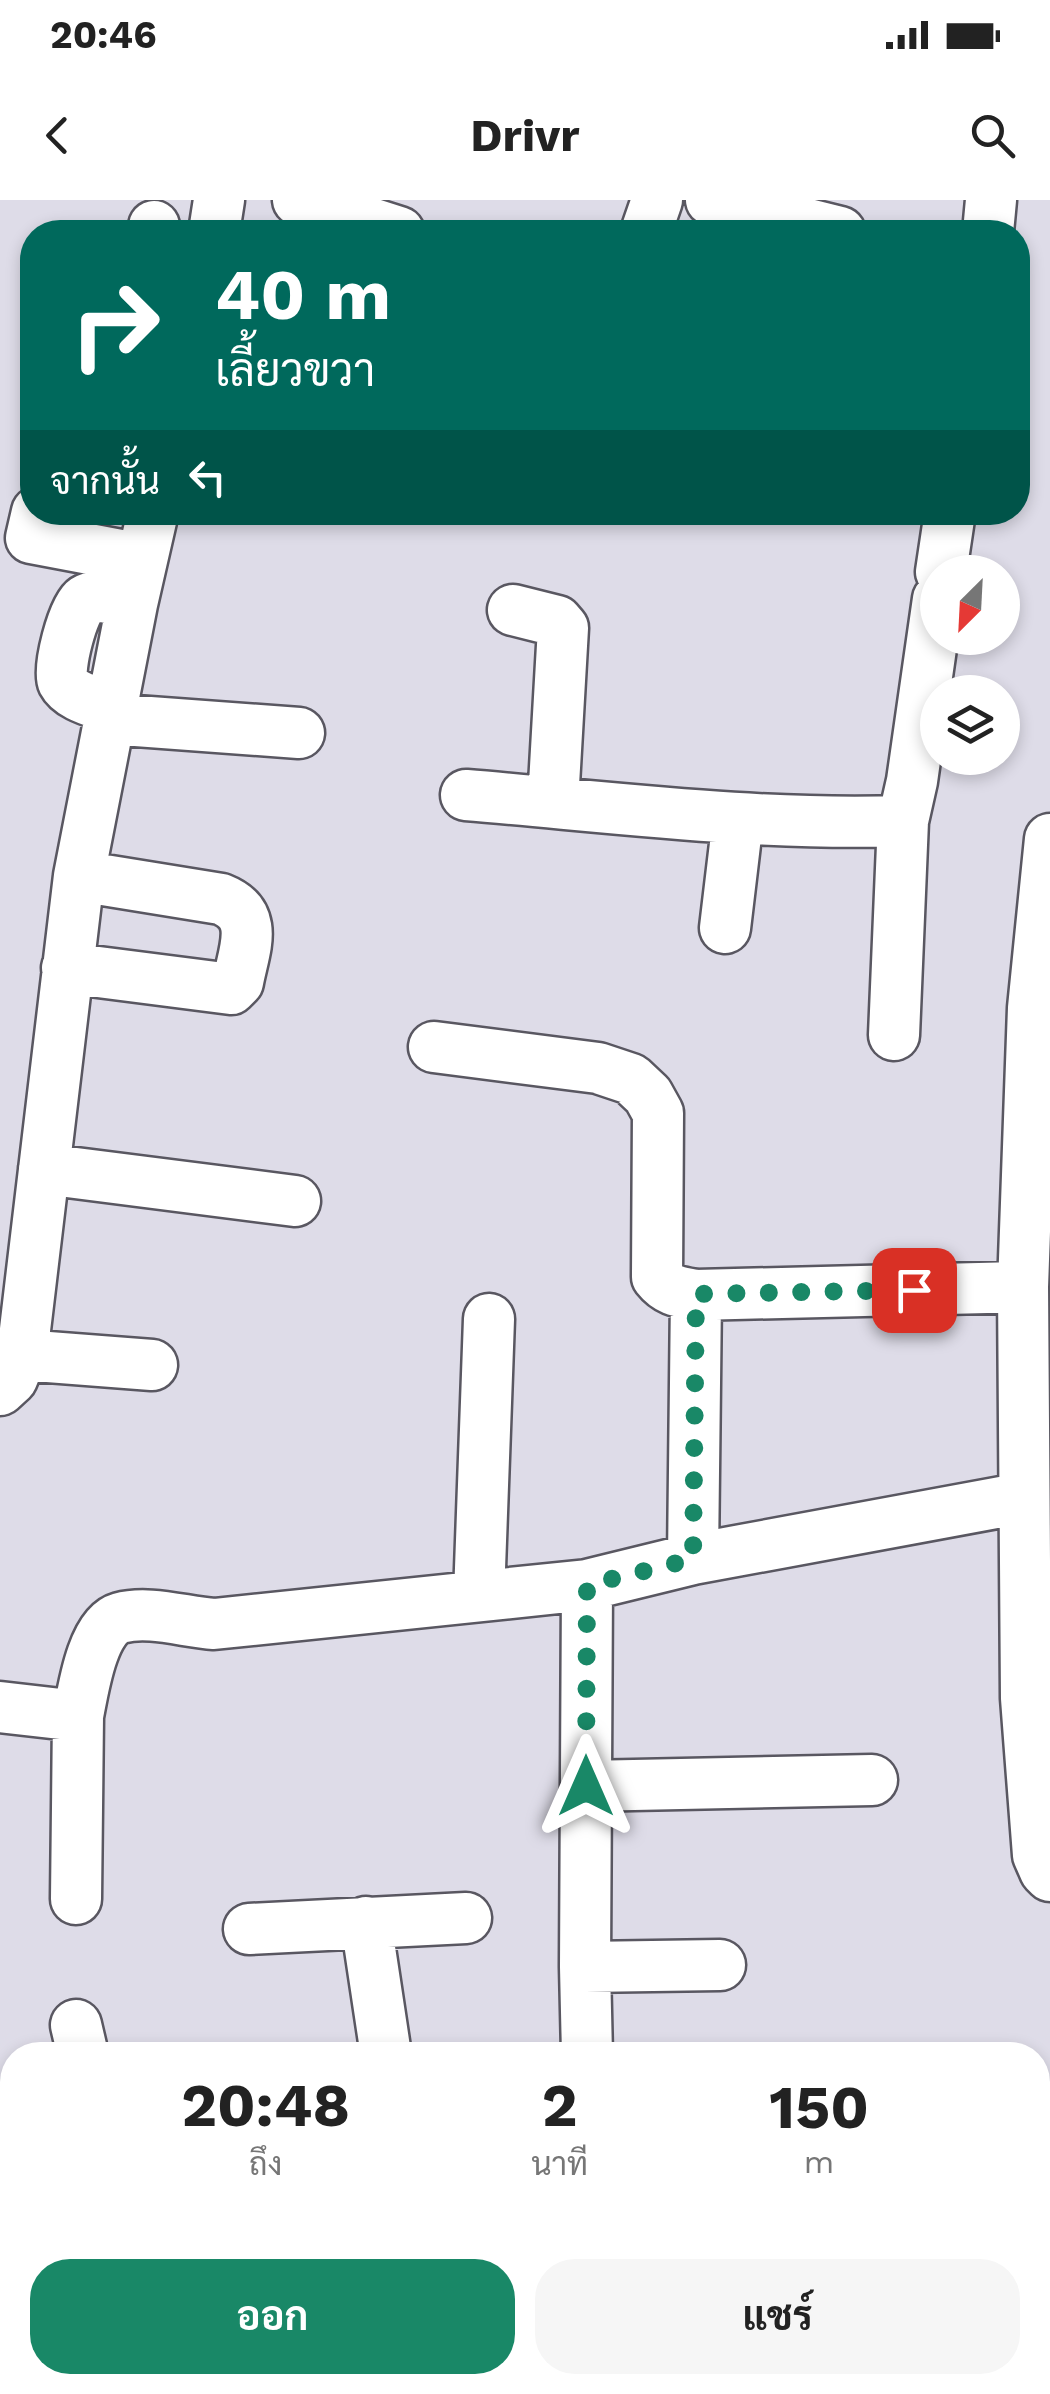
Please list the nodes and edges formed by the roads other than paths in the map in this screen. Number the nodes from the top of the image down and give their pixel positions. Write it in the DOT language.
graph roads {
  1 [pos="298,200"];
  2 [pos="711,200"];
  3 [pos="361,220"];
  4 [pos="792,220"];
  5 [pos="34,525"];
  6 [pos="948,525"];
  7 [pos="944,555"];
  8 [pos="142,558"];
  9 [pos="513,610"];
  10 [pos="930,655"];
  11 [pos="110,713"];
  12 [pos="299,733"];
  13 [pos="466,795"];
  14 [pos="554,802"];
  15 [pos="738,818"];
  16 [pos="903,822"];
  17 [pos="1050,839"];
  18 [pos="79,876"];
  19 [pos="725,928"];
  20 [pos="67,968"];
  21 [pos="894,1035"];
  22 [pos="434,1047"];
  23 [pos="44,1168"];
  24 [pos="295,1200"];
  25 [pos="1023,1287"];
  26 [pos="696,1294"];
  27 [pos="489,1319"];
  28 [pos="152,1365"];
  29 [pos="11,1373"];
  30 [pos="1032,1495"];
  31 [pos="693,1559"];
  32 [pos="587,1585"];
  33 [pos="478,1596"];
  34 [pos="0,1706"];
  35 [pos="78,1716"];
  36 [pos="872,1780"];
  37 [pos="586,1786"];
  38 [pos="1050,1876"];
  39 [pos="76,1899"];
  40 [pos="466,1918"];
  41 [pos="366,1922"];
  42 [pos="249,1929"];
  43 [pos="720,1964"];
  44 [pos="585,1967"];
  45 [pos="384,2042"];
  46 [pos="587,2042"];
  1 -- 3 [label="street"];
  2 -- 4 [label="street"];
  5 -- 8 [label="street"];
  6 -- 7 [label="street"];
  8 -- 11 [label="street"];
  9 -- 14 [label="street"];
  10 -- 16 [label="street"];
  11 -- 12 [label="street"];
  11 -- 18 [label="street"];
  13 -- 14 [label="street"];
  14 -- 15 [label="street"];
  15 -- 16 [label="street"];
  15 -- 19 [label="street"];
  16 -- 21 [label="street"];
  17 -- 25 [label="street"];
  18 -- 20 [label="street"];
  18 -- 20 [label="street"];
  20 -- 23 [label="street"];
  22 -- 26 [label="street"];
  23 -- 24 [label="street"];
  23 -- 29 [label="street"];
  25 -- 26 [label="street"];
  25 -- 30 [label="street"];
  26 -- 31 [label="street"];
  27 -- 33 [label="street"];
  28 -- 29 [label="street"];
  30 -- 31 [label="street"];
  30 -- 38 [label="street"];
  31 -- 32 [label="street"];
  32 -- 33 [label="street"];
  32 -- 37 [label="street"];
  33 -- 35 [label="street"];
  34 -- 35 [label="street"];
  35 -- 39 [label="street"];
  36 -- 37 [label="street"];
  37 -- 44 [label="street"];
  40 -- 41 [label="street"];
  41 -- 42 [label="street"];
  41 -- 45 [label="street"];
  43 -- 44 [label="street"];
  44 -- 46 [label="street"];
}
